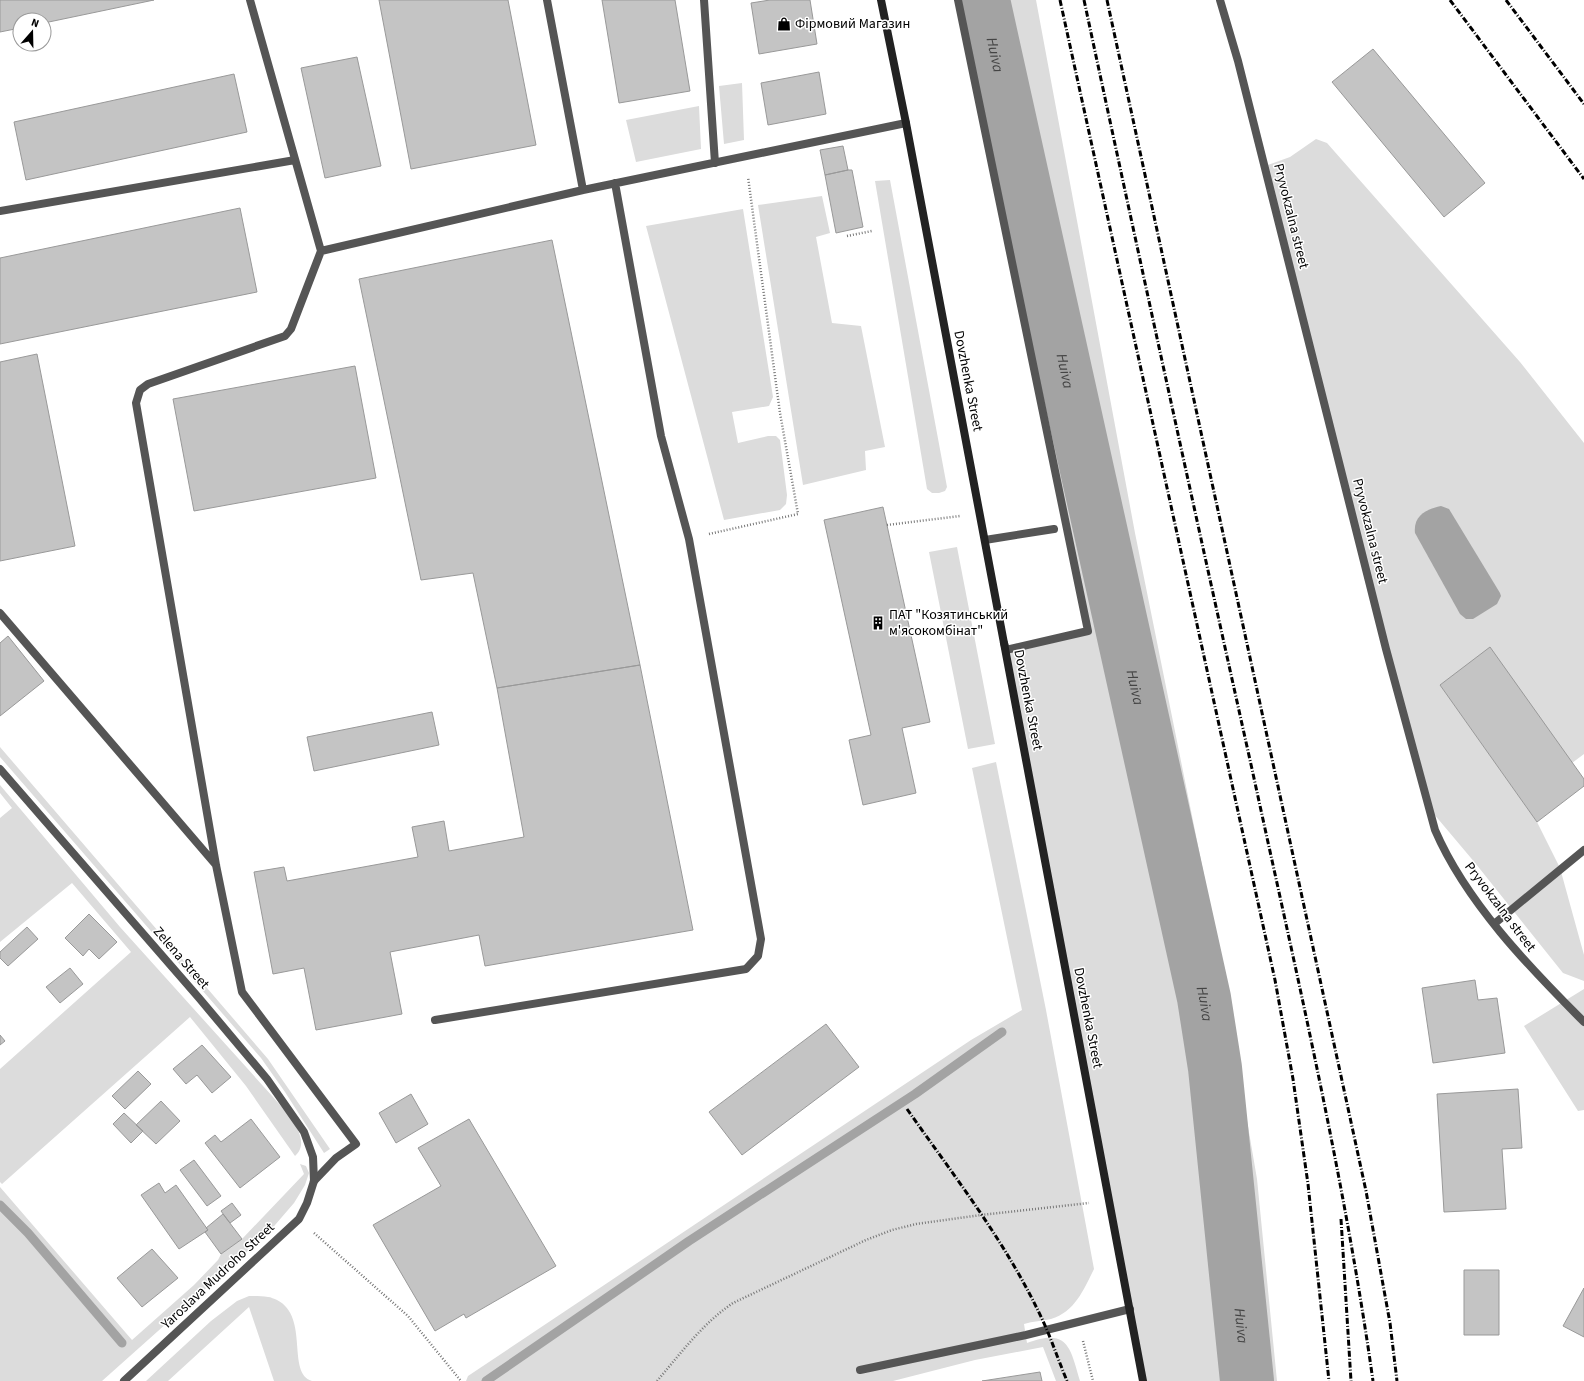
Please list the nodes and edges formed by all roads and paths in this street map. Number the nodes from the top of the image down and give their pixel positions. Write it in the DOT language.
graph roads {
  1 [pos="250,0"];
  2 [pos="547,0"];
  3 [pos="704,0"];
  4 [pos="882,0"];
  5 [pos="958,0"];
  6 [pos="1220,0"];
  7 [pos="906,123"];
  8 [pos="746,156"];
  9 [pos="295,160"];
  10 [pos="715,163"];
  11 [pos="615,184"];
  12 [pos="583,190"];
  13 [pos="0,210"];
  14 [pos="872,230"];
  15 [pos="847,236"];
  16 [pos="321,251"];
  17 [pos="980,514"];
  18 [pos="887,525"];
  19 [pos="1054,529"];
  20 [pos="689,539"];
  21 [pos="984,540"];
  22 [pos="0,612"];
  23 [pos="1006,650"];
  24 [pos="0,769"];
  25 [pos="1584,850"];
  26 [pos="216,865"];
  27 [pos="1494,924"];
  28 [pos="435,1020"];
  29 [pos="1584,1022"];
  30 [pos="314,1181"];
  31 [pos="1110,1200"];
  32 [pos="299,1219"];
  33 [pos="1130,1308"];
  34 [pos="860,1370"];
  35 [pos="124,1381"];
  36 [pos="461,1381"];
  37 [pos="657,1381"];
  38 [pos="1143,1381"];
  1 -- 9 [label="street"];
  2 -- 12 [label="street"];
  3 -- 10 [label="street"];
  4 -- 7 [label="street, Dovzhenka Street"];
  4 -- 17 [label="street"];
  5 -- 23 [label="street"];
  6 -- 27 [label="street, Pryvokzalna street"];
  7 -- 8 [label="street"];
  7 -- 17 [label="street, Dovzhenka Street"];
  8 -- 10 [label="street"];
  8 -- 20 [label="path"];
  9 -- 13 [label="street"];
  9 -- 16 [label="street"];
  10 -- 11 [label="street"];
  11 -- 12 [label="street"];
  11 -- 20 [label="street"];
  12 -- 16 [label="street"];
  14 -- 15 [label="path"];
  16 -- 26 [label="street"];
  17 -- 18 [label="path"];
  17 -- 21 [label="street"];
  19 -- 21 [label="street"];
  20 -- 28 [label="street"];
  21 -- 23 [label="street, Dovzhenka Street"];
  22 -- 26 [label="street"];
  23 -- 31 [label="street, Dovzhenka Street"];
  24 -- 30 [label="street, Zelena Street"];
  25 -- 27 [label="street"];
  26 -- 30 [label="street"];
  27 -- 29 [label="street, Pryvokzalna street"];
  30 -- 32 [label="street, Yaroslava Mudroho Street"];
  31 -- 33 [label="street, Dovzhenka Street"];
  31 -- 37 [label="path"];
  32 -- 35 [label="street, Yaroslava Mudroho Street"];
  32 -- 36 [label="path"];
  33 -- 34 [label="street"];
  33 -- 38 [label="street, Dovzhenka Street"];
}
